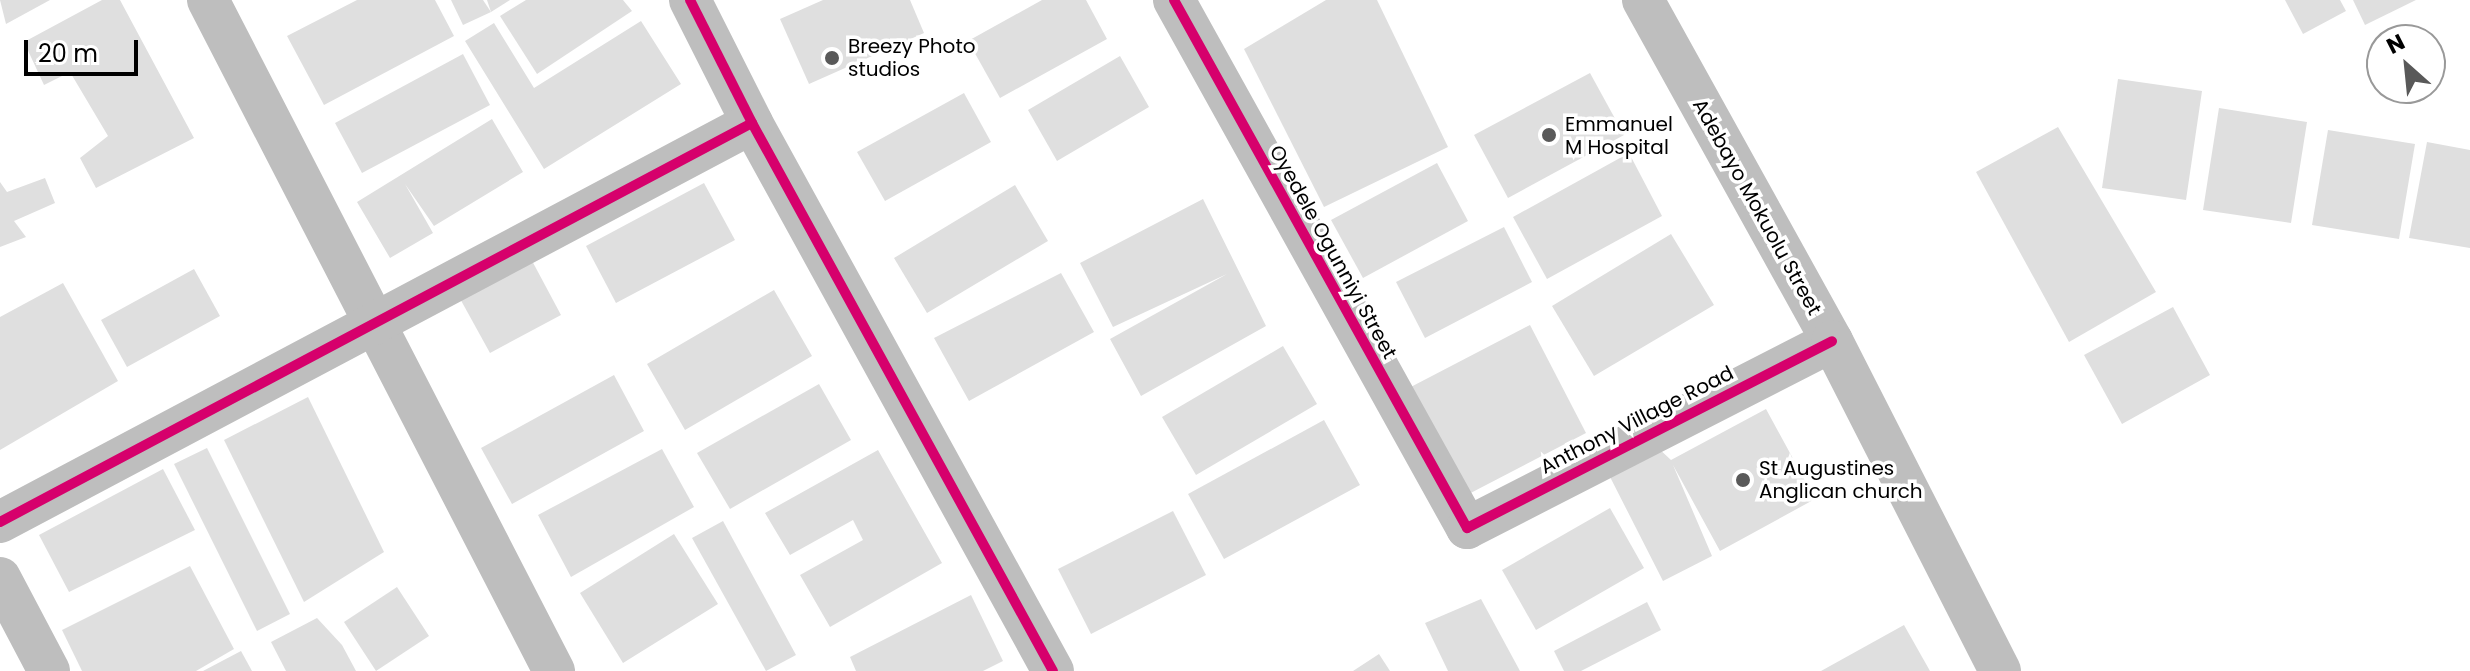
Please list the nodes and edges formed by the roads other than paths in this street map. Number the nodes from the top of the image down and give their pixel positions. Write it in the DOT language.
graph roads {
  1 [pos="208,0"];
  2 [pos="690,0"];
  3 [pos="1174,0"];
  4 [pos="1643,0"];
  5 [pos="752,123"];
  6 [pos="373,320"];
  7 [pos="1832,341"];
  8 [pos="0,522"];
  9 [pos="1460,522"];
  10 [pos="0,578"];
  11 [pos="49,671"];
  12 [pos="554,671"];
  13 [pos="1053,671"];
  14 [pos="2000,671"];
  1 -- 6 [label="street"];
  2 -- 5 [label="street"];
  3 -- 9 [label="street, Oyedele Ogunniyi Street"];
  4 -- 7 [label="street, Adebayo Mokuolu Street"];
  5 -- 6 [label="street"];
  5 -- 13 [label="street"];
  6 -- 8 [label="street"];
  6 -- 12 [label="street"];
  7 -- 9 [label="street, Anthony Village Road"];
  7 -- 14 [label="street, Adebayo Mokuolu Street"];
  10 -- 11 [label="street"];
}
